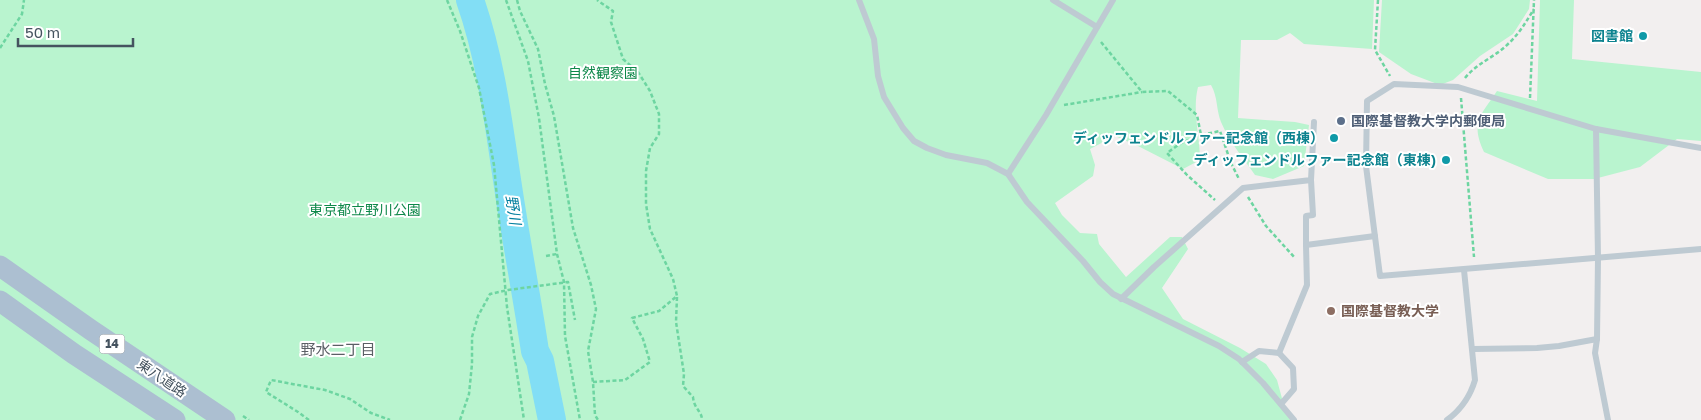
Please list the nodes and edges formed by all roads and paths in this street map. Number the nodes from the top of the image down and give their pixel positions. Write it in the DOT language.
graph roads {
  1 [pos="24,0"];
  2 [pos="447,0"];
  3 [pos="506,0"];
  4 [pos="517,0"];
  5 [pos="598,0"];
  6 [pos="859,0"];
  7 [pos="1054,0"];
  8 [pos="1112,0"];
  9 [pos="1378,0"];
  10 [pos="1534,0"];
  11 [pos="1534,9"];
  12 [pos="1095,30"];
  13 [pos="0,48"];
  14 [pos="1394,84"];
  15 [pos="1459,87"];
  16 [pos="1142,92"];
  17 [pos="1050,108"];
  18 [pos="1530,110"];
  19 [pos="1314,122"];
  20 [pos="1596,129"];
  21 [pos="1201,135"];
  22 [pos="1701,148"];
  23 [pos="1008,174"];
  24 [pos="1311,180"];
  25 [pos="1243,188"];
  26 [pos="1222,206"];
  27 [pos="1375,236"];
  28 [pos="1306,245"];
  29 [pos="1701,250"];
  30 [pos="556,254"];
  31 [pos="546,256"];
  32 [pos="1598,258"];
  33 [pos="0,266"];
  34 [pos="1475,268"];
  35 [pos="1307,269"];
  36 [pos="1464,270"];
  37 [pos="564,282"];
  38 [pos="507,290"];
  39 [pos="677,296"];
  40 [pos="1121,299"];
  41 [pos="0,301"];
  42 [pos="575,320"];
  43 [pos="1597,339"];
  44 [pos="1472,349"];
  45 [pos="1279,353"];
  46 [pos="1242,362"];
  47 [pos="593,382"];
  48 [pos="1281,404"];
  49 [pos="175,420"];
  50 [pos="225,420"];
  51 [pos="309,420"];
  52 [pos="390,420"];
  53 [pos="460,420"];
  54 [pos="524,420"];
  55 [pos="580,420"];
  56 [pos="598,420"];
  57 [pos="702,420"];
  58 [pos="1294,420"];
  59 [pos="1447,420"];
  60 [pos="1608,420"];
  1 -- 13 [label="path"];
  2 -- 38 [label="path"];
  3 -- 30 [label="path"];
  4 -- 47 [label="path"];
  5 -- 39 [label="path"];
  6 -- 23 [label="lane"];
  7 -- 12 [label="lane"];
  8 -- 12 [label="lane"];
  9 -- 14 [label="path"];
  10 -- 11 [label="path"];
  11 -- 15 [label="path"];
  11 -- 18 [label="path"];
  12 -- 16 [label="path"];
  12 -- 17 [label="lane"];
  14 -- 15 [label="lane"];
  14 -- 27 [label="lane"];
  15 -- 18 [label="lane"];
  15 -- 34 [label="path"];
  16 -- 17 [label="path"];
  16 -- 21 [label="path"];
  17 -- 23 [label="lane"];
  18 -- 20 [label="lane"];
  19 -- 24 [label="lane"];
  20 -- 22 [label="lane"];
  20 -- 32 [label="lane"];
  21 -- 25 [label="path"];
  21 -- 26 [label="path"];
  23 -- 40 [label="lane"];
  24 -- 25 [label="lane"];
  24 -- 28 [label="lane"];
  25 -- 26 [label="lane"];
  25 -- 35 [label="path"];
  26 -- 40 [label="lane"];
  27 -- 28 [label="lane"];
  27 -- 36 [label="lane"];
  28 -- 35 [label="lane"];
  29 -- 32 [label="lane"];
  30 -- 31 [label="path"];
  30 -- 37 [label="path"];
  32 -- 34 [label="lane"];
  32 -- 43 [label="lane"];
  33 -- 50 [label="main road, 東八道路 / 14"];
  34 -- 36 [label="lane"];
  35 -- 45 [label="lane"];
  36 -- 44 [label="lane"];
  37 -- 38 [label="path"];
  37 -- 42 [label="path"];
  37 -- 55 [label="path"];
  38 -- 53 [label="path"];
  38 -- 54 [label="path"];
  39 -- 47 [label="path"];
  39 -- 57 [label="path"];
  40 -- 46 [label="lane"];
  41 -- 49 [label="main road, 東八道路 / 14"];
  43 -- 44 [label="lane"];
  43 -- 60 [label="lane"];
  44 -- 59 [label="lane"];
  45 -- 46 [label="lane"];
  45 -- 48 [label="lane"];
  46 -- 48 [label="lane"];
  47 -- 56 [label="path"];
  48 -- 58 [label="lane"];
  51 -- 52 [label="path"];
}
